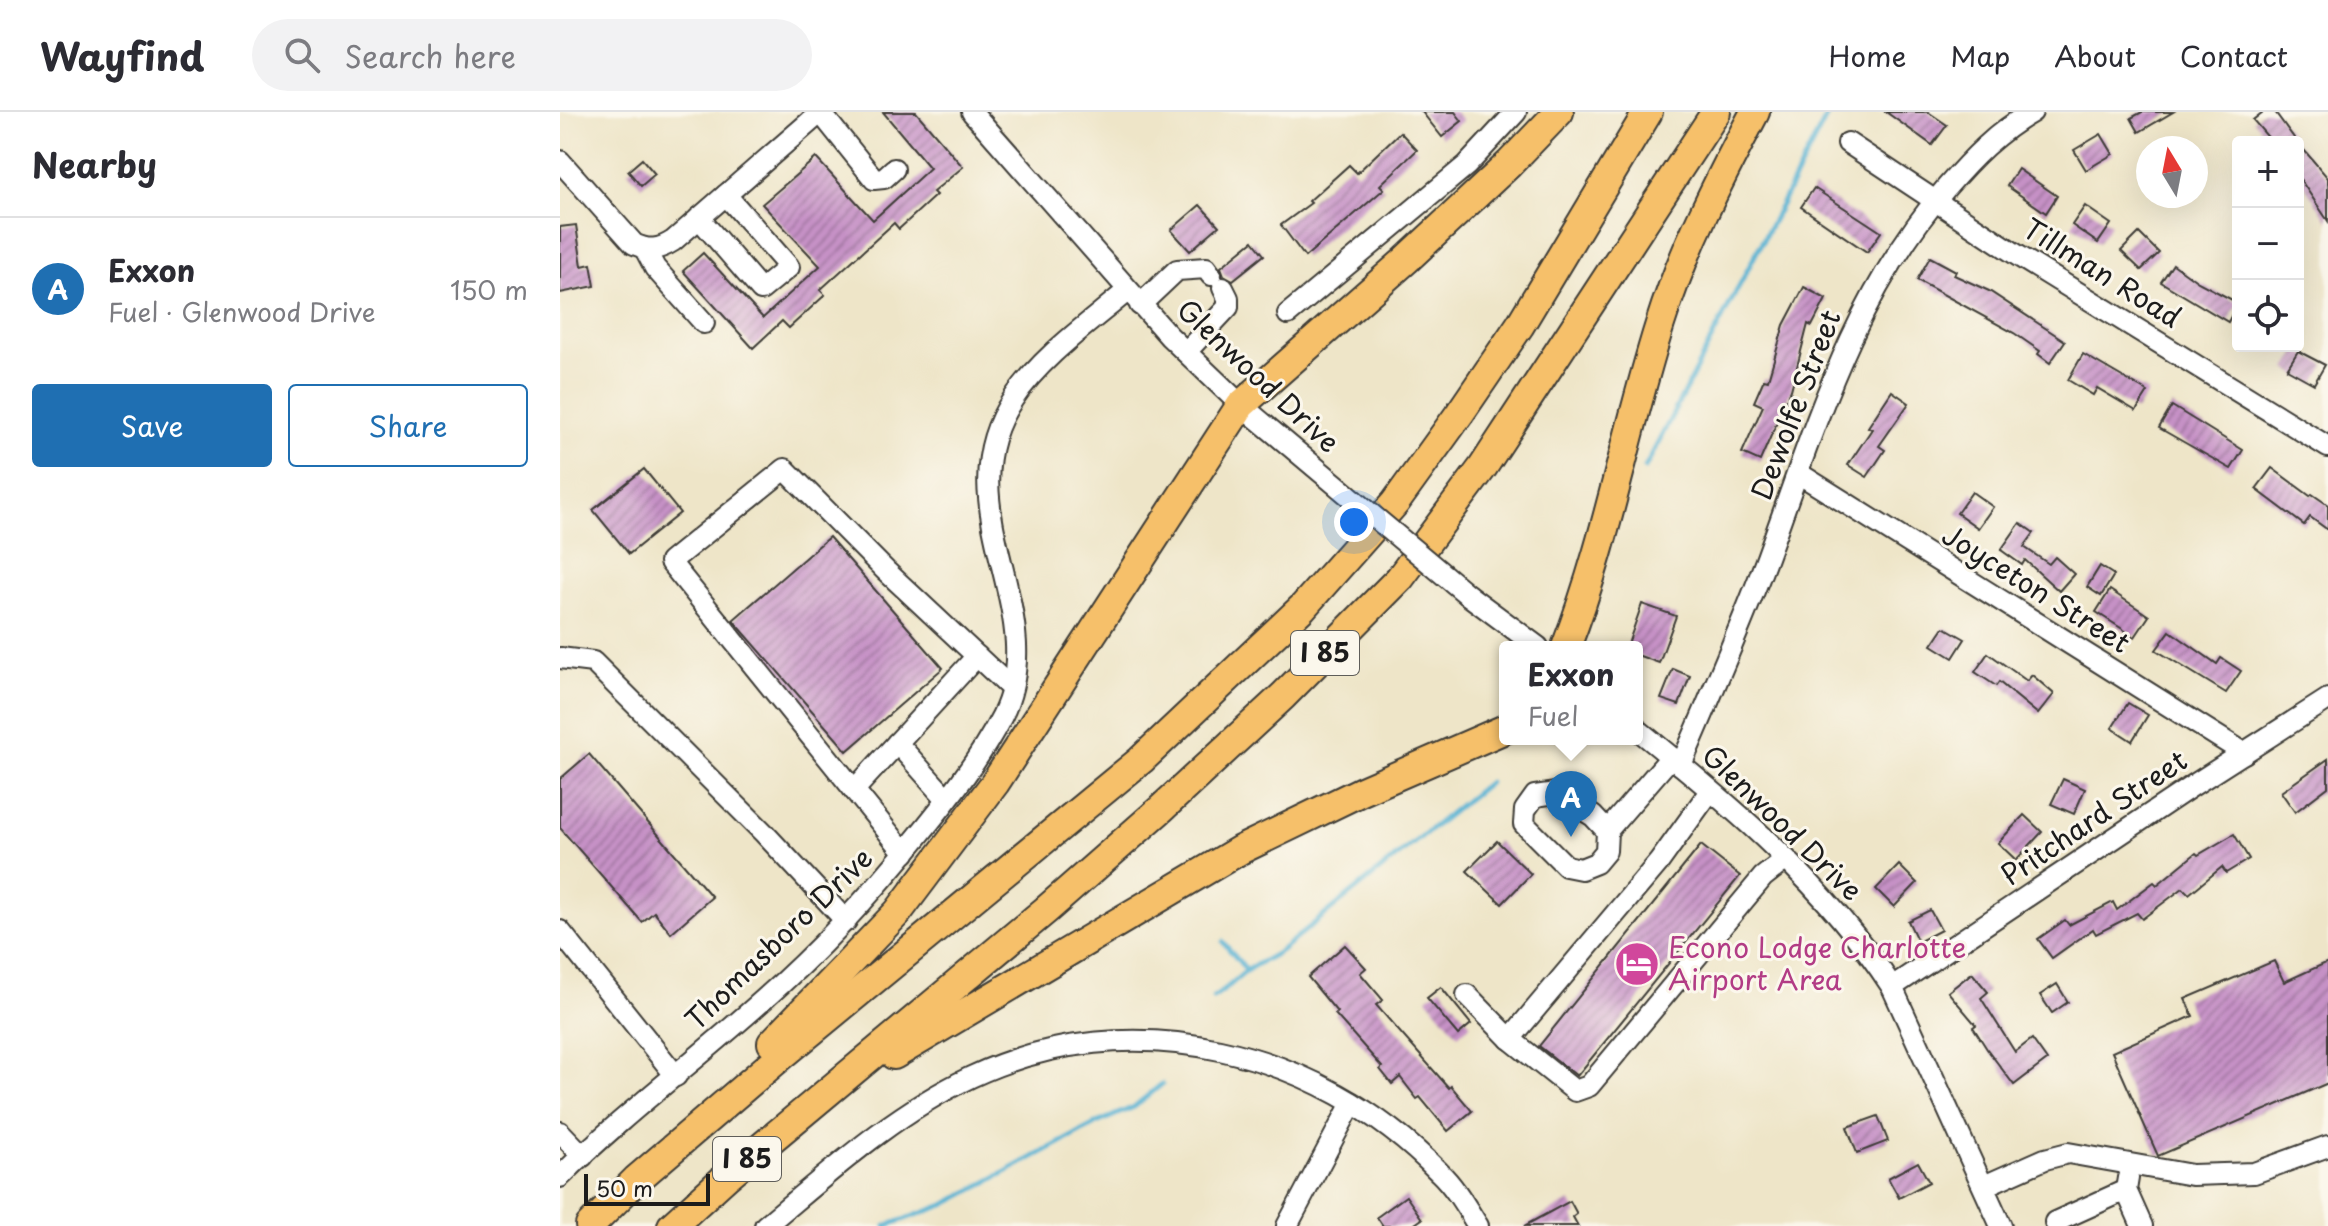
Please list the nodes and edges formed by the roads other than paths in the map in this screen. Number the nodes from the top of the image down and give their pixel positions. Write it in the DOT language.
graph roads {
  1 [pos="821,112"];
  2 [pos="972,112"];
  3 [pos="1516,112"];
  4 [pos="1559,112"];
  5 [pos="1648,112"];
  6 [pos="1716,112"];
  7 [pos="1755,112"];
  8 [pos="2032,112"];
  9 [pos="1848,143"];
  10 [pos="560,161"];
  11 [pos="894,169"];
  12 [pos="726,195"];
  13 [pos="1936,200"];
  14 [pos="699,218"];
  15 [pos="645,249"];
  16 [pos="1133,298"];
  17 [pos="1288,314"];
  18 [pos="704,323"];
  19 [pos="1186,352"];
  20 [pos="1241,405"];
  21 [pos="2328,447"];
  22 [pos="1798,473"];
  23 [pos="1530,641"];
  24 [pos="1568,641"];
  25 [pos="977,656"];
  26 [pos="560,658"];
  27 [pos="1011,688"];
  28 [pos="2328,699"];
  29 [pos="1499,732"];
  30 [pos="1643,734"];
  31 [pos="897,743"];
  32 [pos="2244,753"];
  33 [pos="1676,761"];
  34 [pos="854,790"];
  35 [pos="1710,791"];
  36 [pos="947,799"];
  37 [pos="1607,831"];
  38 [pos="905,853"];
  39 [pos="1786,859"];
  40 [pos="846,921"];
  41 [pos="560,931"];
  42 [pos="1892,987"];
  43 [pos="1467,995"];
  44 [pos="1510,1039"];
  45 [pos="676,1076"];
  46 [pos="824,1096"];
  47 [pos="1352,1103"];
  48 [pos="560,1132"];
  49 [pos="690,1133"];
  50 [pos="2328,1146"];
  51 [pos="583,1156"];
  52 [pos="2131,1164"];
  53 [pos="560,1177"];
  54 [pos="1984,1186"];
  55 [pos="2126,1190"];
  56 [pos="590,1226"];
  57 [pos="672,1226"];
  58 [pos="765,1226"];
  59 [pos="1287,1226"];
  60 [pos="1478,1226"];
  61 [pos="2001,1226"];
  62 [pos="2057,1226"];
  63 [pos="2142,1226"];
  1 -- 11 [label="street"];
  1 -- 12 [label="street"];
  2 -- 16 [label="street, Glenwood Drive"];
  3 -- 17 [label="street"];
  4 -- 20 [label="highway"];
  5 -- 49 [label="highway, I 85"];
  6 -- 46 [label="highway, I 85"];
  7 -- 24 [label="highway"];
  8 -- 13 [label="street, Dewolfe Street"];
  9 -- 13 [label="street, Tillman Road"];
  10 -- 15 [label="street"];
  12 -- 14 [label="street"];
  12 -- 14 [label="street"];
  13 -- 21 [label="street, Tillman Road"];
  13 -- 22 [label="street, Dewolfe Street"];
  14 -- 15 [label="street"];
  15 -- 18 [label="street"];
  16 -- 19 [label="street, Glenwood Drive"];
  16 -- 19 [label="street, Thomasboro Drive"];
  16 -- 27 [label="street, Thomasboro Drive"];
  19 -- 20 [label="street, Glenwood Drive"];
  20 -- 23 [label="street, Glenwood Drive, bridge"];
  20 -- 49 [label="highway"];
  22 -- 32 [label="street, Joyceton Street"];
  22 -- 33 [label="street, Dewolfe Street"];
  25 -- 27 [label="street"];
  25 -- 31 [label="street"];
  25 -- 34 [label="street"];
  26 -- 40 [label="street"];
  27 -- 36 [label="street, Thomasboro Drive"];
  28 -- 32 [label="street, Pritchard Street"];
  29 -- 46 [label="highway"];
  30 -- 33 [label="street, Glenwood Drive"];
  31 -- 34 [label="street"];
  31 -- 36 [label="street"];
  32 -- 42 [label="street, Pritchard Street"];
  33 -- 35 [label="street, Glenwood Drive"];
  33 -- 37 [label="street, Dewolfe Street"];
  34 -- 38 [label="street"];
  35 -- 39 [label="street, Glenwood Drive"];
  35 -- 44 [label="street"];
  36 -- 38 [label="street, Thomasboro Drive"];
  38 -- 40 [label="street, Thomasboro Drive"];
  39 -- 42 [label="street, Glenwood Drive"];
  39 -- 44 [label="street"];
  40 -- 45 [label="street, Thomasboro Drive"];
  41 -- 45 [label="street"];
  42 -- 54 [label="street, Glenwood Drive"];
  43 -- 44 [label="street"];
  45 -- 51 [label="street, Thomasboro Drive"];
  46 -- 57 [label="highway, I 85"];
  47 -- 58 [label="street"];
  47 -- 59 [label="street"];
  47 -- 60 [label="street"];
  48 -- 51 [label="street"];
  49 -- 56 [label="highway, I 85"];
  50 -- 52 [label="street"];
  51 -- 53 [label="street, Thomasboro Drive"];
  52 -- 54 [label="street"];
  52 -- 55 [label="street"];
  54 -- 61 [label="street, Glenwood Drive"];
  55 -- 62 [label="street"];
  55 -- 63 [label="street"];
}
